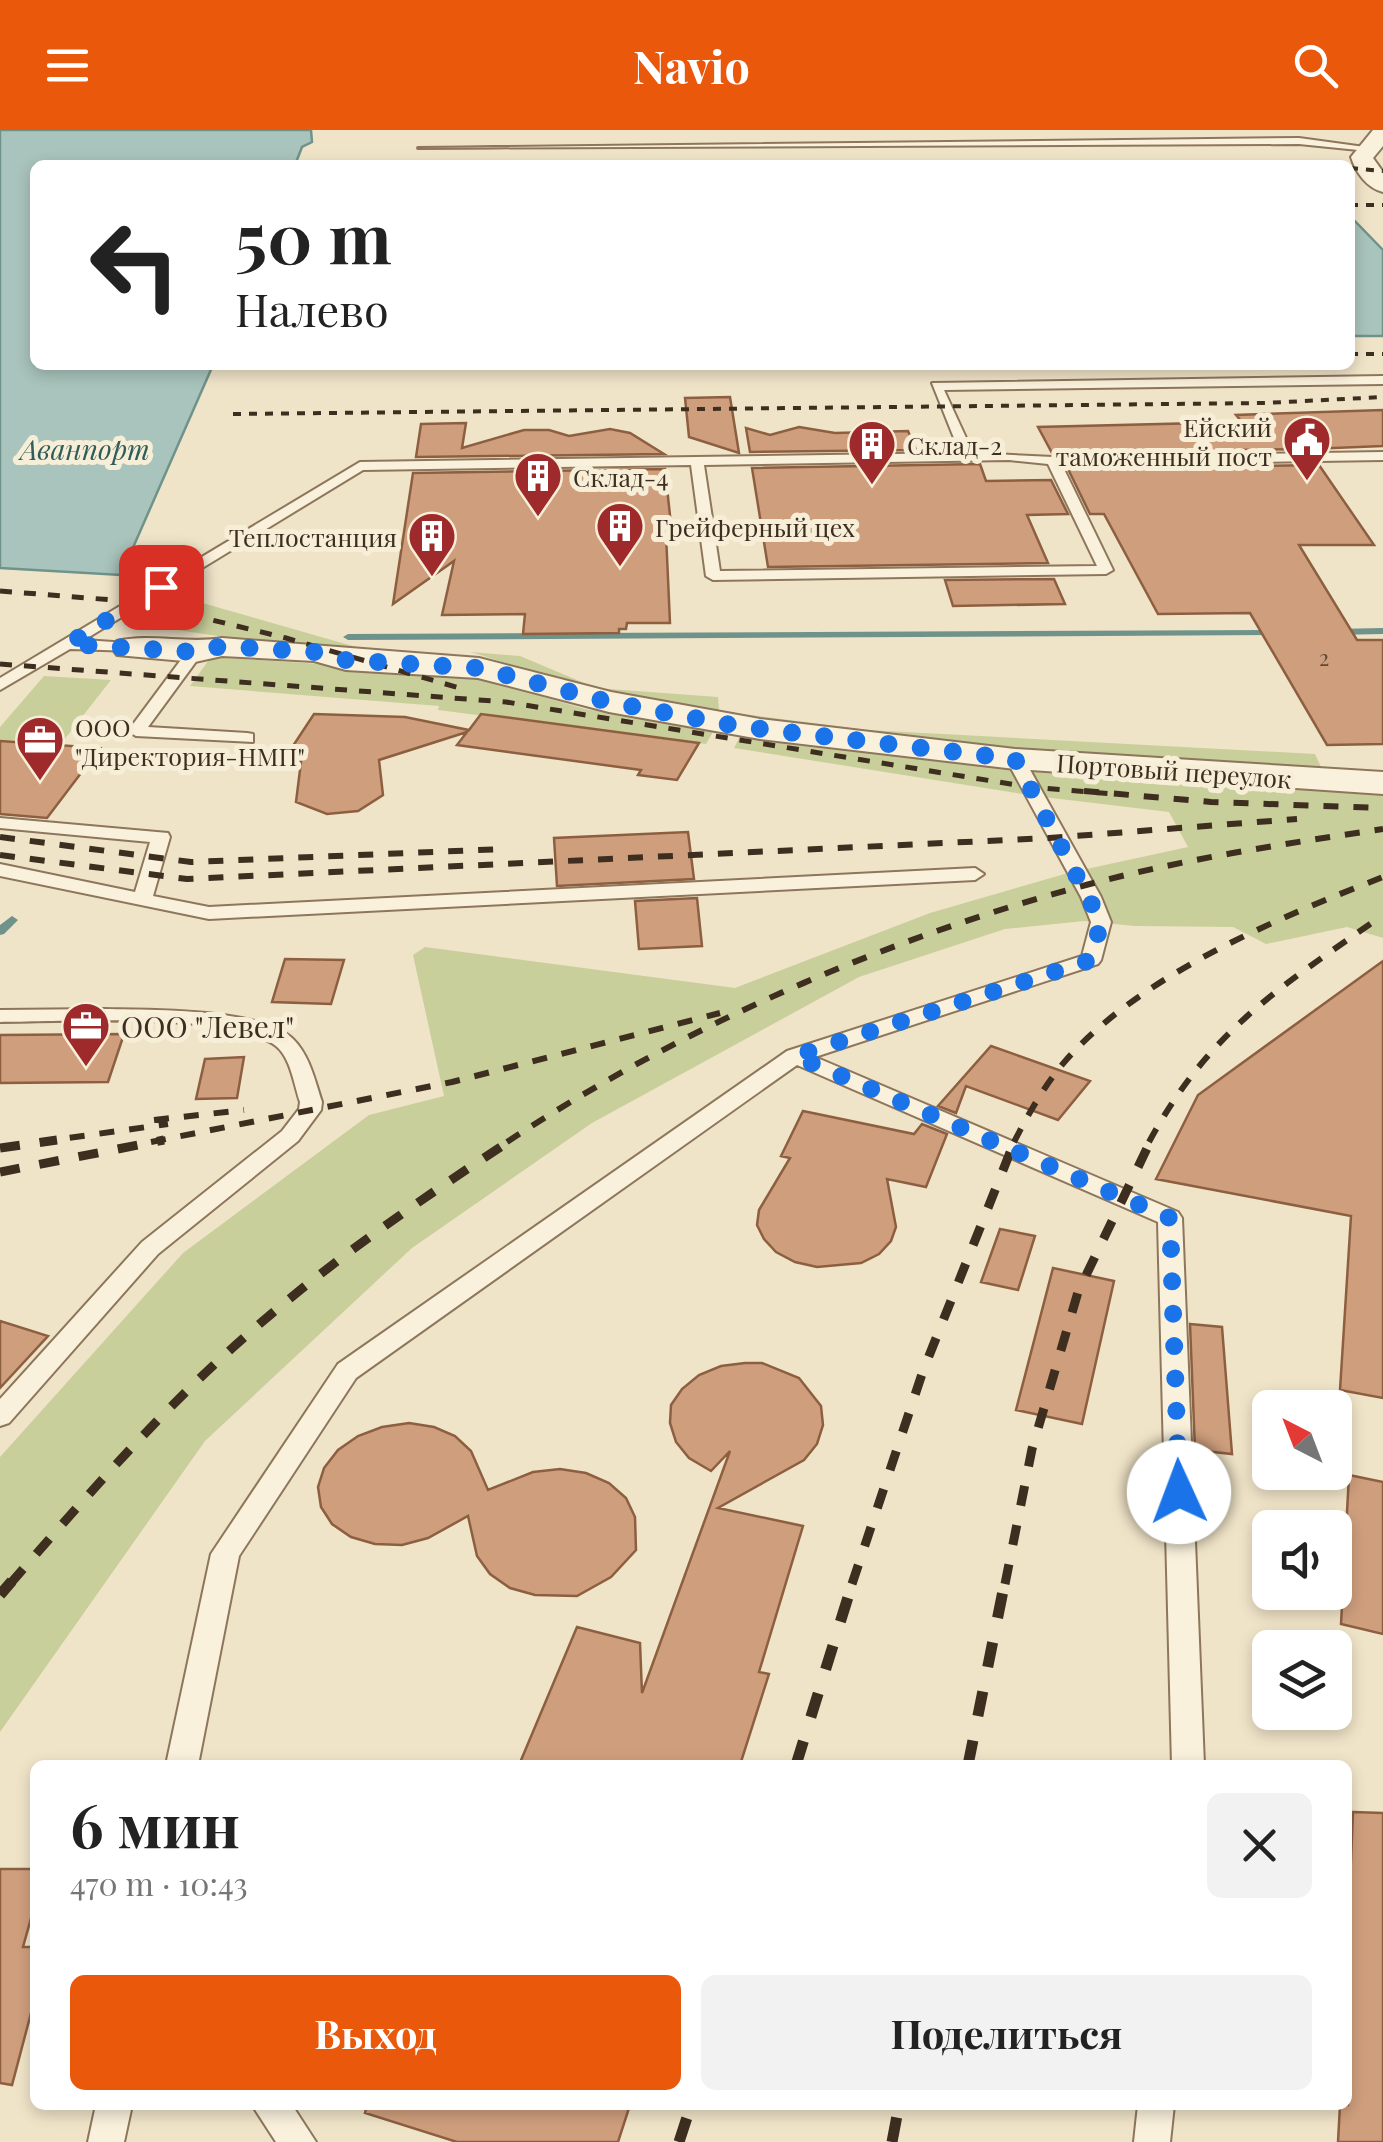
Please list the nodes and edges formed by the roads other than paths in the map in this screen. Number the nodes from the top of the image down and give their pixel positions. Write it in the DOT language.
graph roads {
  1 [pos="1375,140"];
  2 [pos="422,148"];
  3 [pos="1383,185"];
  4 [pos="1383,380"];
  5 [pos="968,456"];
  6 [pos="1383,456"];
  7 [pos="697,460"];
  8 [pos="1053,461"];
  9 [pos="68,644"];
  10 [pos="128,648"];
  11 [pos="195,652"];
  12 [pos="0,686"];
  13 [pos="247,738"];
  14 [pos="1015,759"];
  15 [pos="1383,783"];
  16 [pos="0,823"];
  17 [pos="0,870"];
  18 [pos="975,874"];
  19 [pos="142,899"];
  20 [pos="0,1016"];
  21 [pos="795,1056"];
  22 [pos="0,1416"];
  23 [pos="183,1760"];
  24 [pos="1188,1760"];
  25 [pos="113,2110"];
  26 [pos="274,2110"];
  27 [pos="1155,2110"];
  28 [pos="106,2142"];
  29 [pos="298,2142"];
  30 [pos="1152,2142"];
  1 -- 2 [label="lane"];
  1 -- 3 [label="street"];
  4 -- 5 [label="lane"];
  5 -- 7 [label="lane"];
  5 -- 8 [label="lane"];
  6 -- 8 [label="lane"];
  7 -- 8 [label="lane"];
  7 -- 9 [label="lane"];
  9 -- 10 [label="lane"];
  9 -- 12 [label="lane"];
  10 -- 11 [label="street, Портовый переулок"];
  11 -- 13 [label="lane"];
  11 -- 14 [label="street, Портовый переулок"];
  14 -- 15 [label="street, Портовый переулок"];
  14 -- 21 [label="lane"];
  16 -- 19 [label="lane"];
  17 -- 19 [label="lane"];
  18 -- 19 [label="lane"];
  20 -- 22 [label="lane"];
  21 -- 23 [label="lane"];
  21 -- 24 [label="lane"];
  25 -- 28 [label="lane"];
  26 -- 29 [label="lane"];
  27 -- 30 [label="lane"];
}
